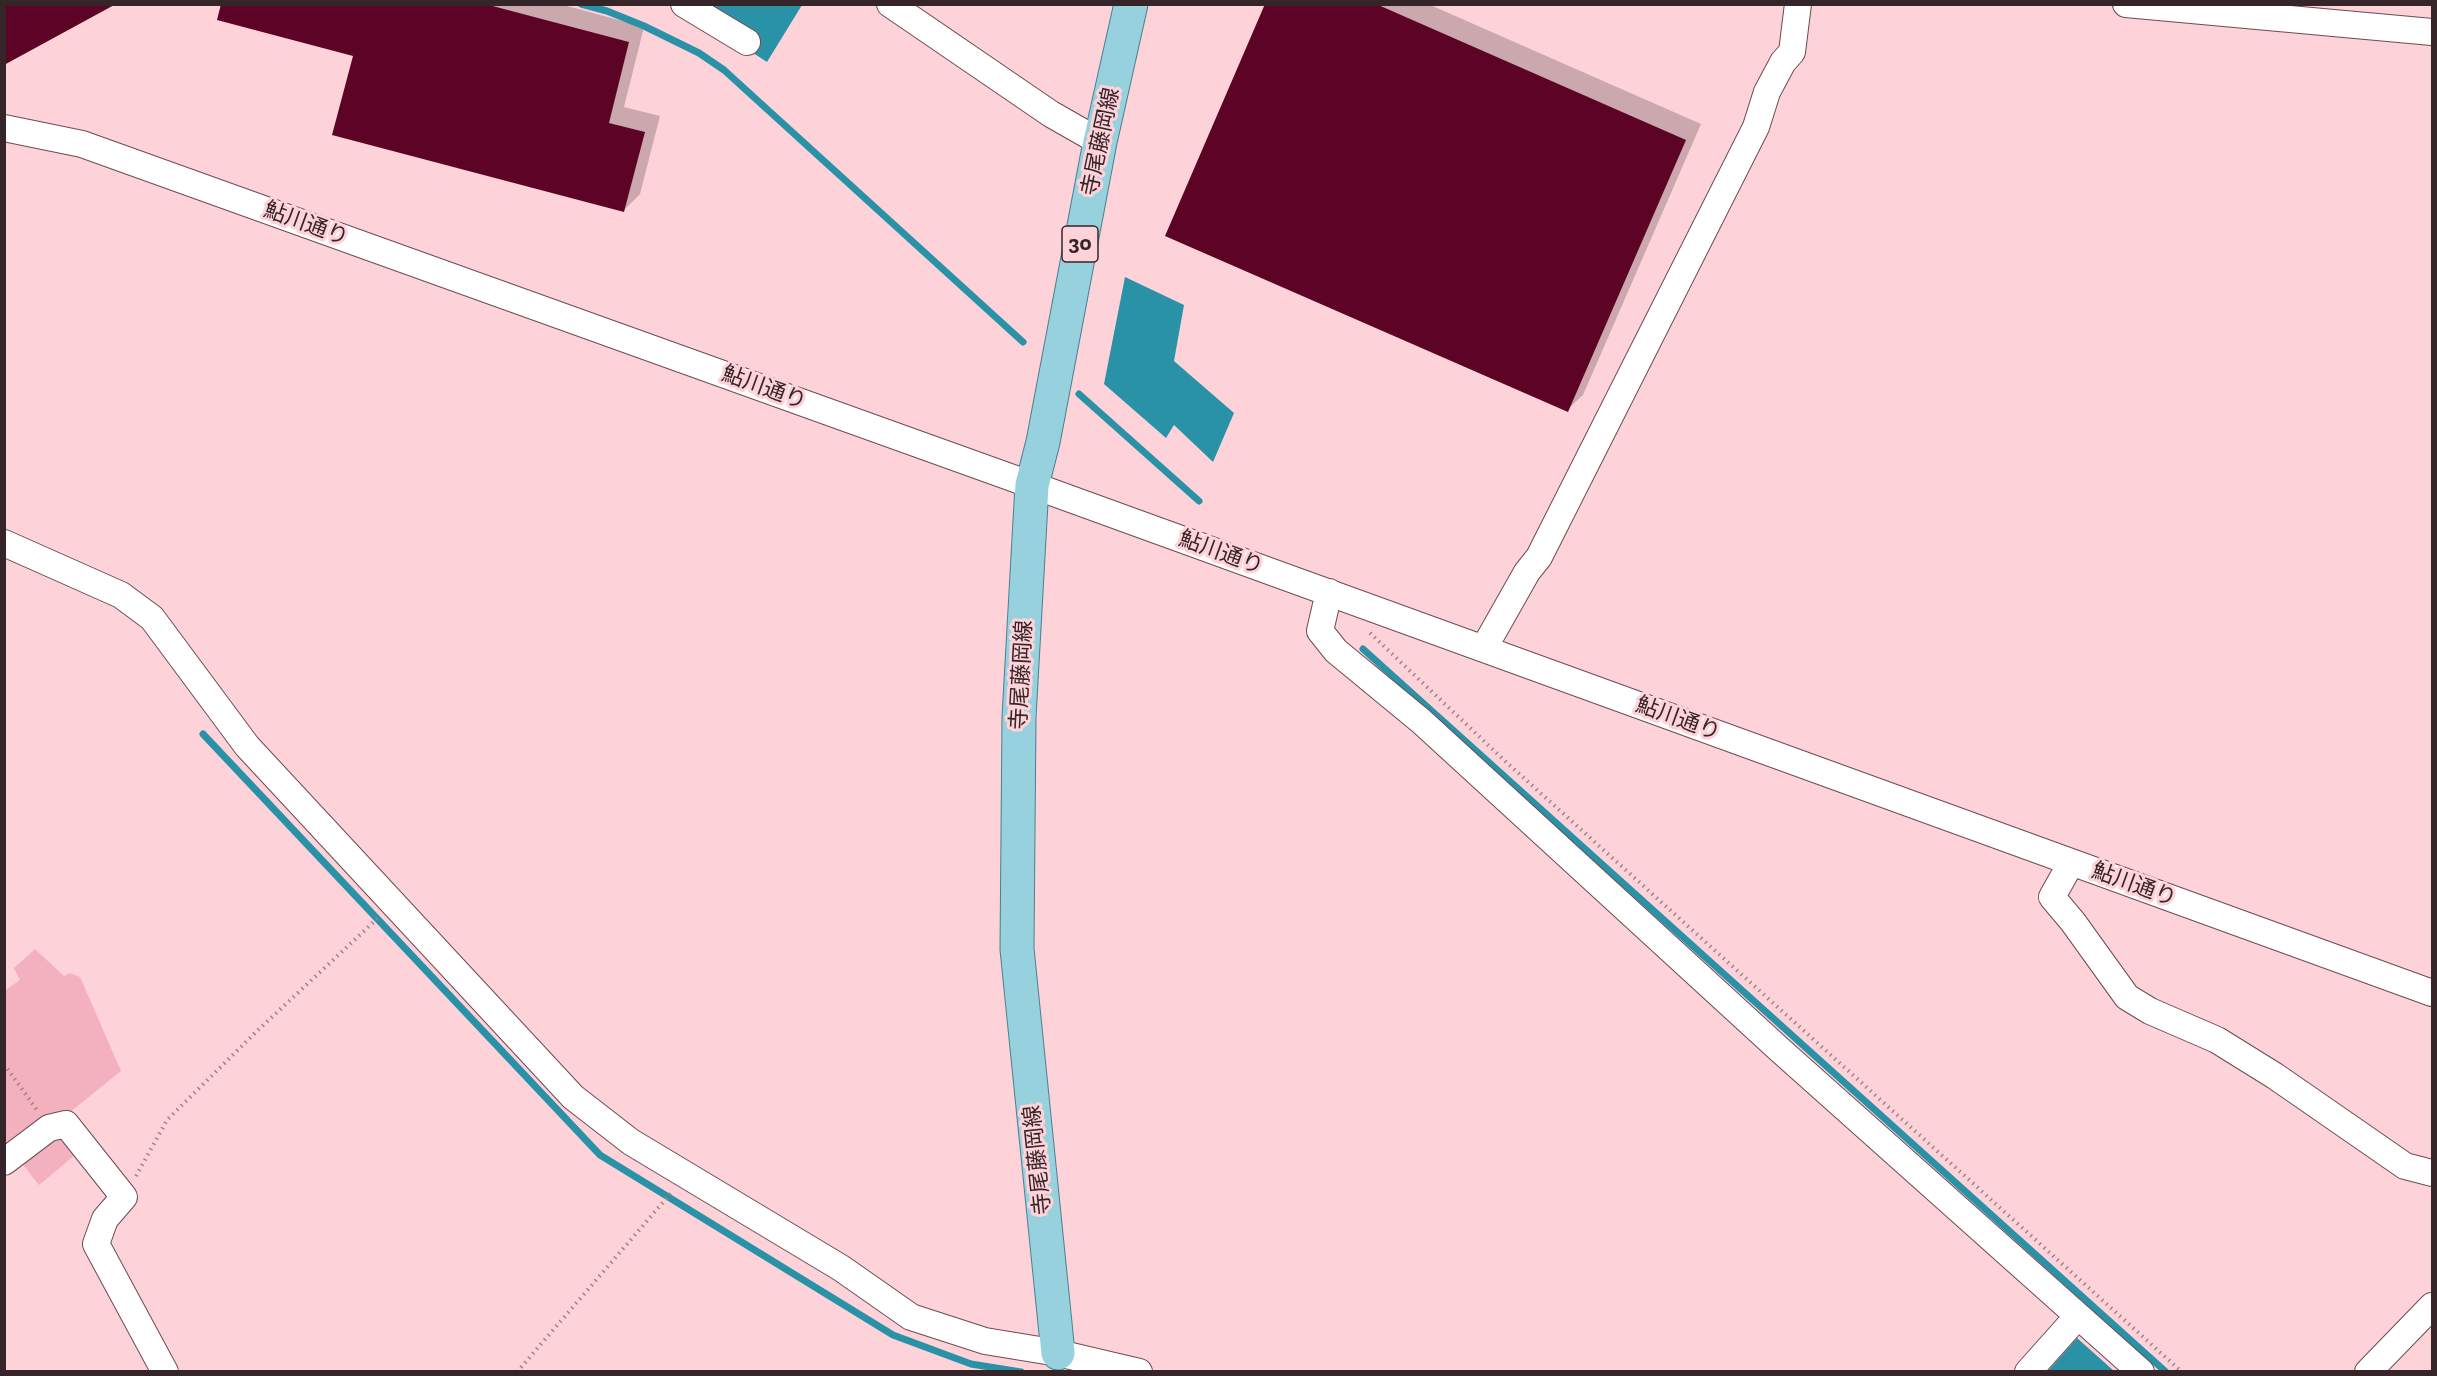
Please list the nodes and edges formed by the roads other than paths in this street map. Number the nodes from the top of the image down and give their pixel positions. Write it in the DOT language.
graph roads {
  1 [pos="684,4"];
  2 [pos="890,4"];
  3 [pos="1131,4"];
  4 [pos="1798,4"];
  5 [pos="2126,4"];
  6 [pos="2433,32"];
  7 [pos="747,42"];
  8 [pos="4,128"];
  9 [pos="1100,142"];
  10 [pos="1032,485"];
  11 [pos="4,543"];
  12 [pos="1329,592"];
  13 [pos="1484,648"];
  14 [pos="2072,863"];
  15 [pos="2433,993"];
  16 [pos="4,1162"];
  17 [pos="2433,1173"];
  18 [pos="2433,1306"];
  19 [pos="2078,1316"];
  20 [pos="1058,1353"];
  21 [pos="165,1371"];
  22 [pos="1139,1371"];
  23 [pos="2028,1371"];
  24 [pos="2141,1371"];
  25 [pos="2368,1371"];
  1 -- 7 [label="street"];
  2 -- 9 [label="street"];
  3 -- 9 [label="main road, 寺尾藤岡線 / 30"];
  4 -- 13 [label="street"];
  5 -- 6 [label="street"];
  8 -- 10 [label="street, 鮎川通り"];
  9 -- 10 [label="main road, 寺尾藤岡線 / 30"];
  10 -- 12 [label="street, 鮎川通り"];
  10 -- 20 [label="main road, 寺尾藤岡線"];
  11 -- 20 [label="street"];
  12 -- 13 [label="street, 鮎川通り"];
  12 -- 19 [label="street"];
  13 -- 14 [label="street, 鮎川通り"];
  14 -- 15 [label="street, 鮎川通り"];
  14 -- 17 [label="street"];
  16 -- 21 [label="street"];
  18 -- 25 [label="street"];
  19 -- 23 [label="street"];
  19 -- 24 [label="street"];
  20 -- 22 [label="street"];
}
